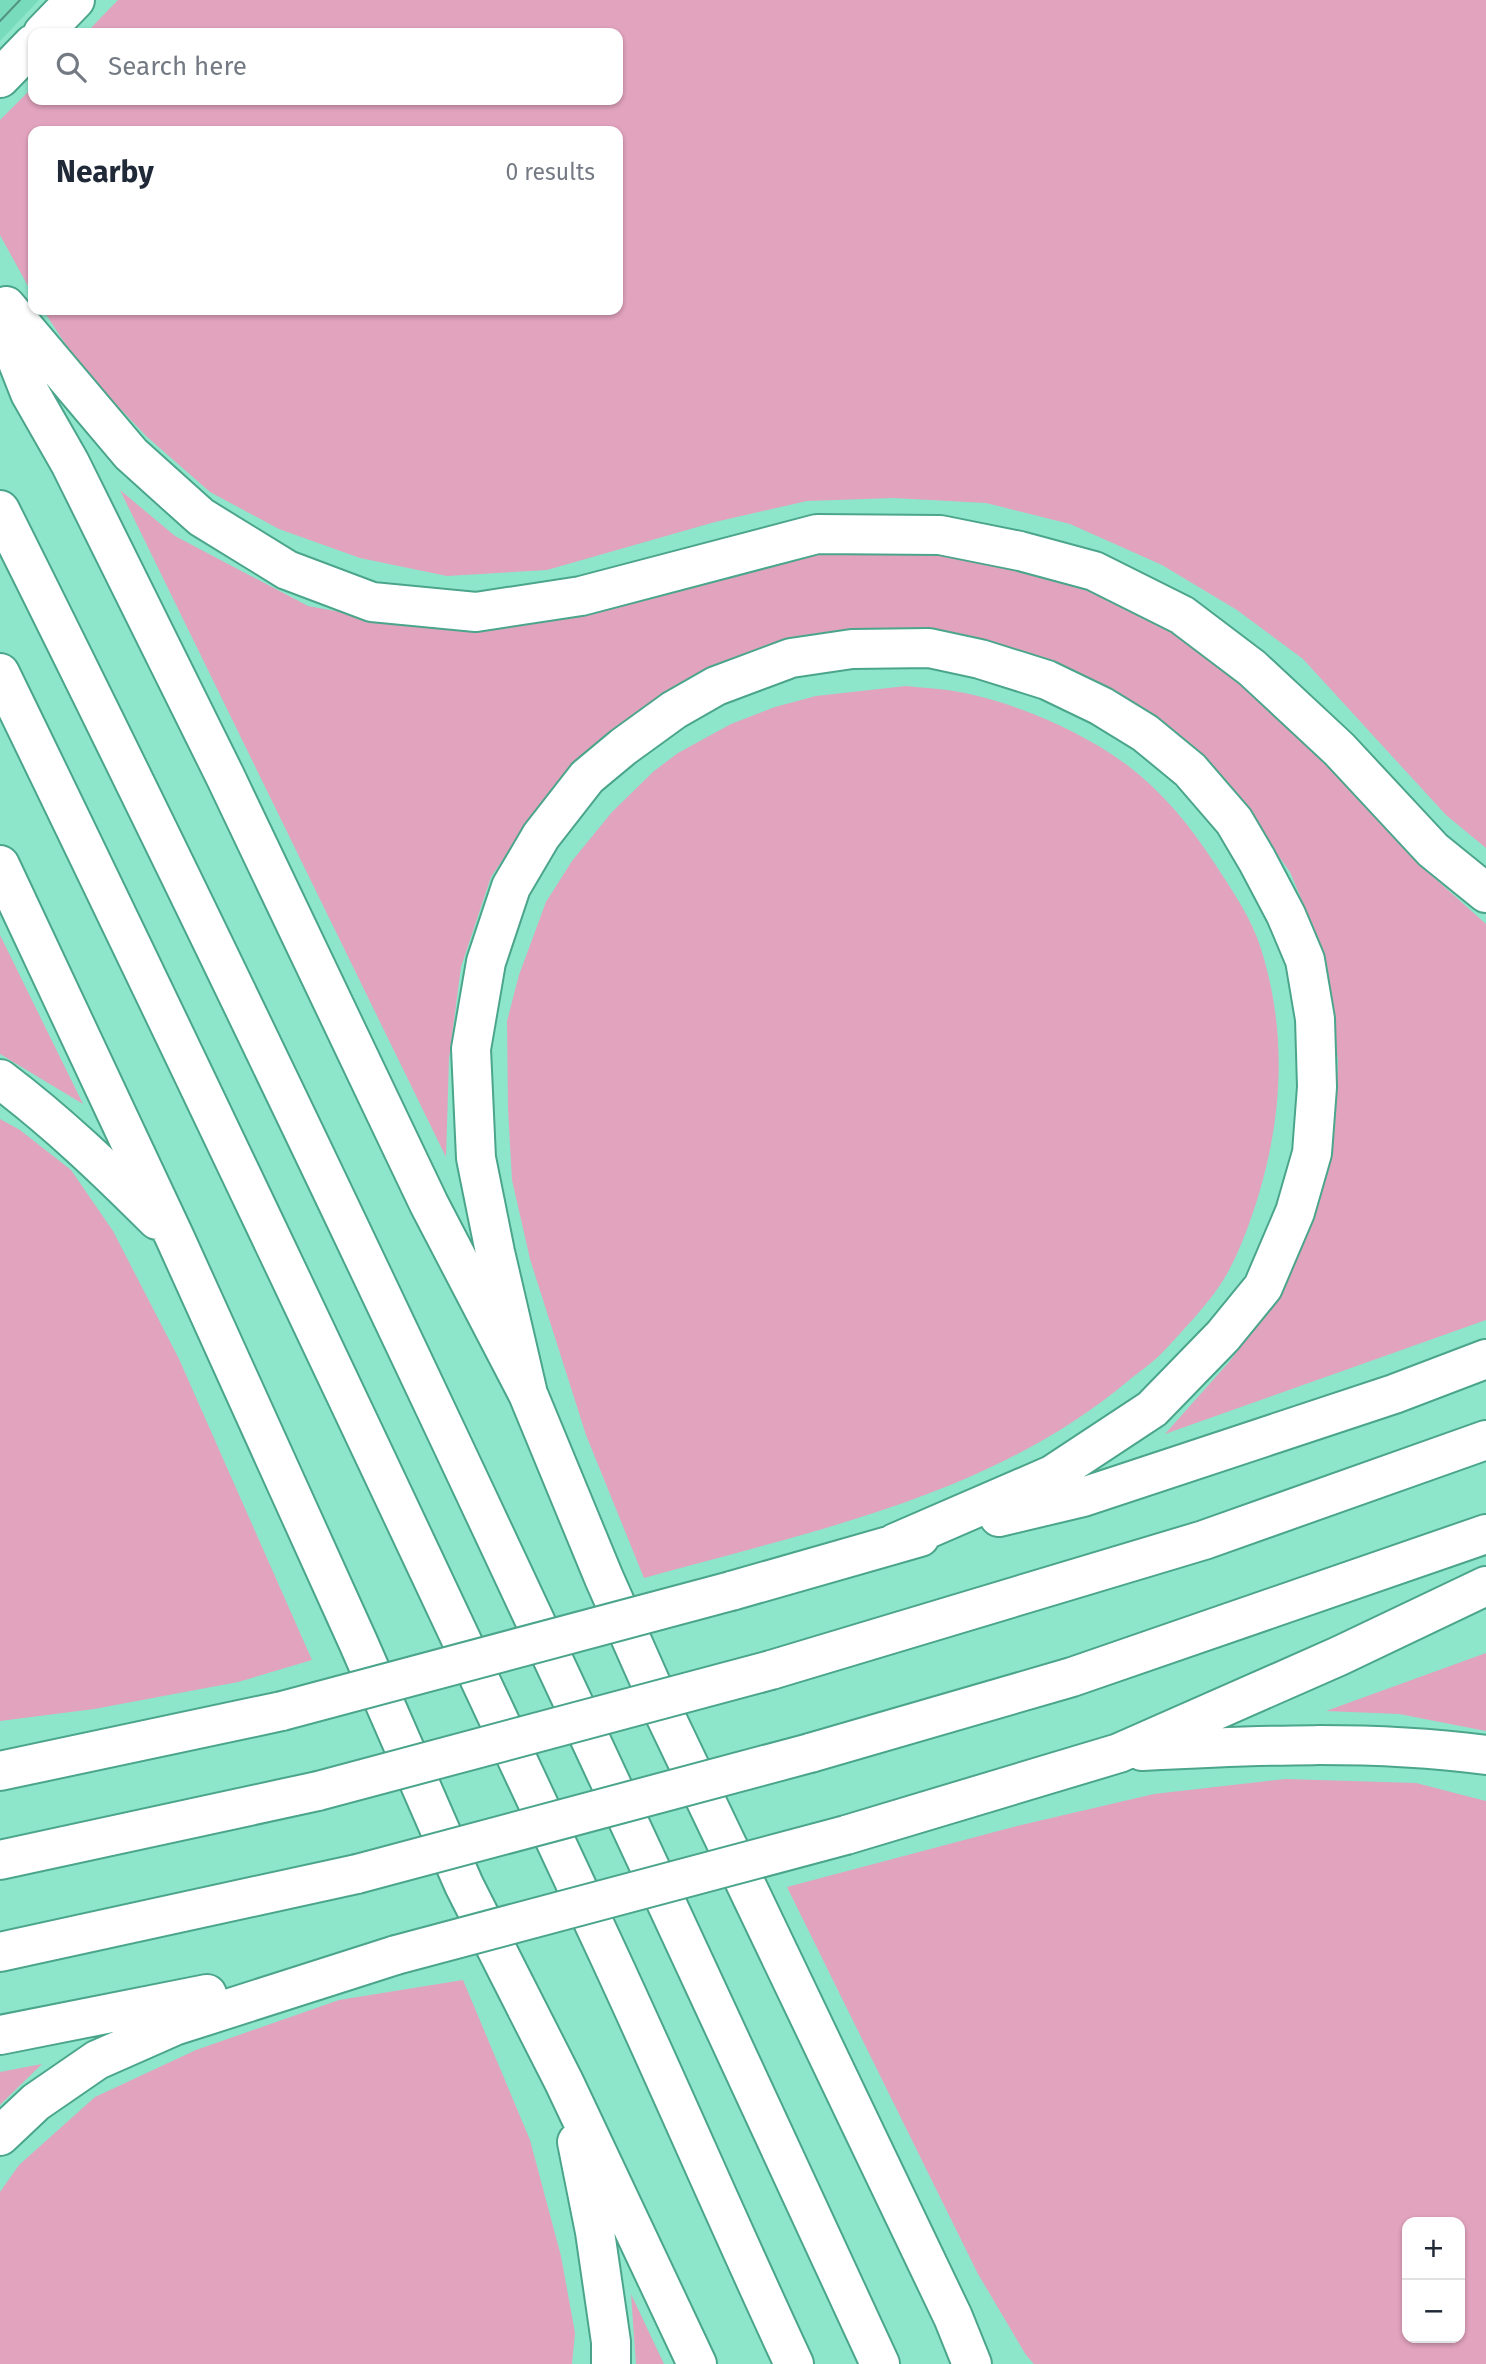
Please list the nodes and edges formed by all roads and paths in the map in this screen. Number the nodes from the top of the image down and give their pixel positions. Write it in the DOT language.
graph roads {
  1 [pos="75,0"];
  2 [pos="48,28"];
  3 [pos="28,49"];
  4 [pos="0,78"];
  5 [pos="0,299"];
  6 [pos="0,317"];
  7 [pos="0,510"];
  8 [pos="0,673"];
  9 [pos="0,865"];
  10 [pos="1486,892"];
  11 [pos="0,1079"];
  12 [pos="175,1238"];
  13 [pos="1486,1359"];
  14 [pos="527,1394"];
  15 [pos="1486,1440"];
  16 [pos="1486,1534"];
  17 [pos="895,1543"];
  18 [pos="1486,1586"];
  19 [pos="1119,1753"];
  20 [pos="1486,1755"];
  21 [pos="0,1771"];
  22 [pos="0,1860"];
  23 [pos="0,1952"];
  24 [pos="396,1955"];
  25 [pos="0,2035"];
  26 [pos="564,2082"];
  27 [pos="0,2136"];
  28 [pos="953,2317"];
  29 [pos="611,2364"];
  30 [pos="697,2364"];
  31 [pos="794,2364"];
  32 [pos="880,2364"];
  33 [pos="972,2364"];
  34 [pos="999,2364"];
  1 -- 2 [label="main road"];
  3 -- 4 [label="main road"];
  5 -- 10 [label="main road"];
  6 -- 14 [label="main road"];
  7 -- 32 [label="main road"];
  8 -- 31 [label="main road"];
  9 -- 12 [label="main road"];
  11 -- 12 [label="main road"];
  12 -- 26 [label="main road"];
  13 -- 17 [label="main road"];
  14 -- 17 [label="main road"];
  14 -- 28 [label="main road"];
  15 -- 22 [label="main road, bridge"];
  16 -- 23 [label="main road, bridge"];
  17 -- 21 [label="main road, bridge"];
  18 -- 19 [label="main road"];
  19 -- 20 [label="main road"];
  19 -- 24 [label="main road, bridge"];
  24 -- 25 [label="main road"];
  24 -- 27 [label="main road"];
  26 -- 29 [label="main road"];
  26 -- 30 [label="main road"];
  28 -- 33 [label="main road"];
  28 -- 34 [label="main road"];
}
